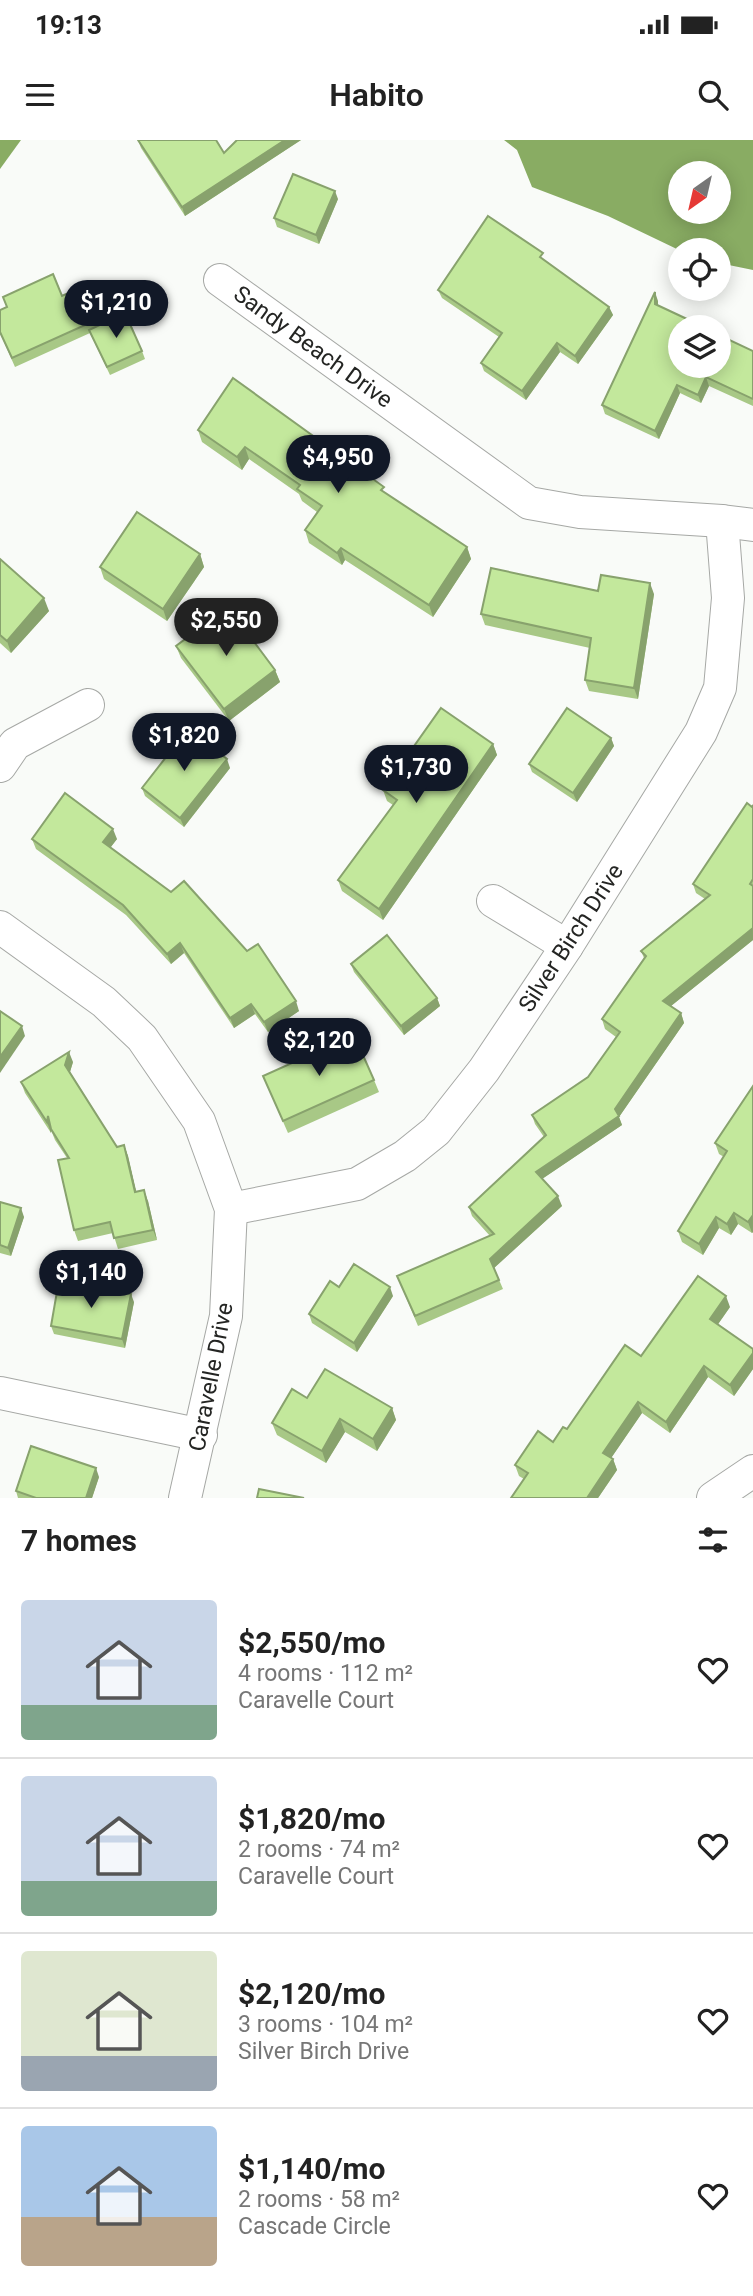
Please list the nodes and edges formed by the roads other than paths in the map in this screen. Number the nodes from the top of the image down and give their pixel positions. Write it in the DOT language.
graph roads {
  1 [pos="220,280"];
  2 [pos="722,521"];
  3 [pos="753,525"];
  4 [pos="89,705"];
  5 [pos="0,766"];
  6 [pos="493,901"];
  7 [pos="0,927"];
  8 [pos="567,946"];
  9 [pos="231,1209"];
  10 [pos="0,1393"];
  11 [pos="201,1435"];
  12 [pos="753,1471"];
  13 [pos="186,1498"];
  14 [pos="713,1498"];
  1 -- 2 [label="street, Sandy Beach Drive"];
  2 -- 3 [label="street, Sandy Beach Drive"];
  2 -- 8 [label="street, Silver Birch Drive"];
  4 -- 5 [label="street"];
  6 -- 8 [label="street"];
  7 -- 9 [label="street, Caravelle Drive"];
  8 -- 9 [label="street, Silver Birch Drive"];
  9 -- 11 [label="street, Caravelle Drive"];
  10 -- 11 [label="street"];
  11 -- 13 [label="street, Caravelle Drive"];
  12 -- 14 [label="street"];
}
